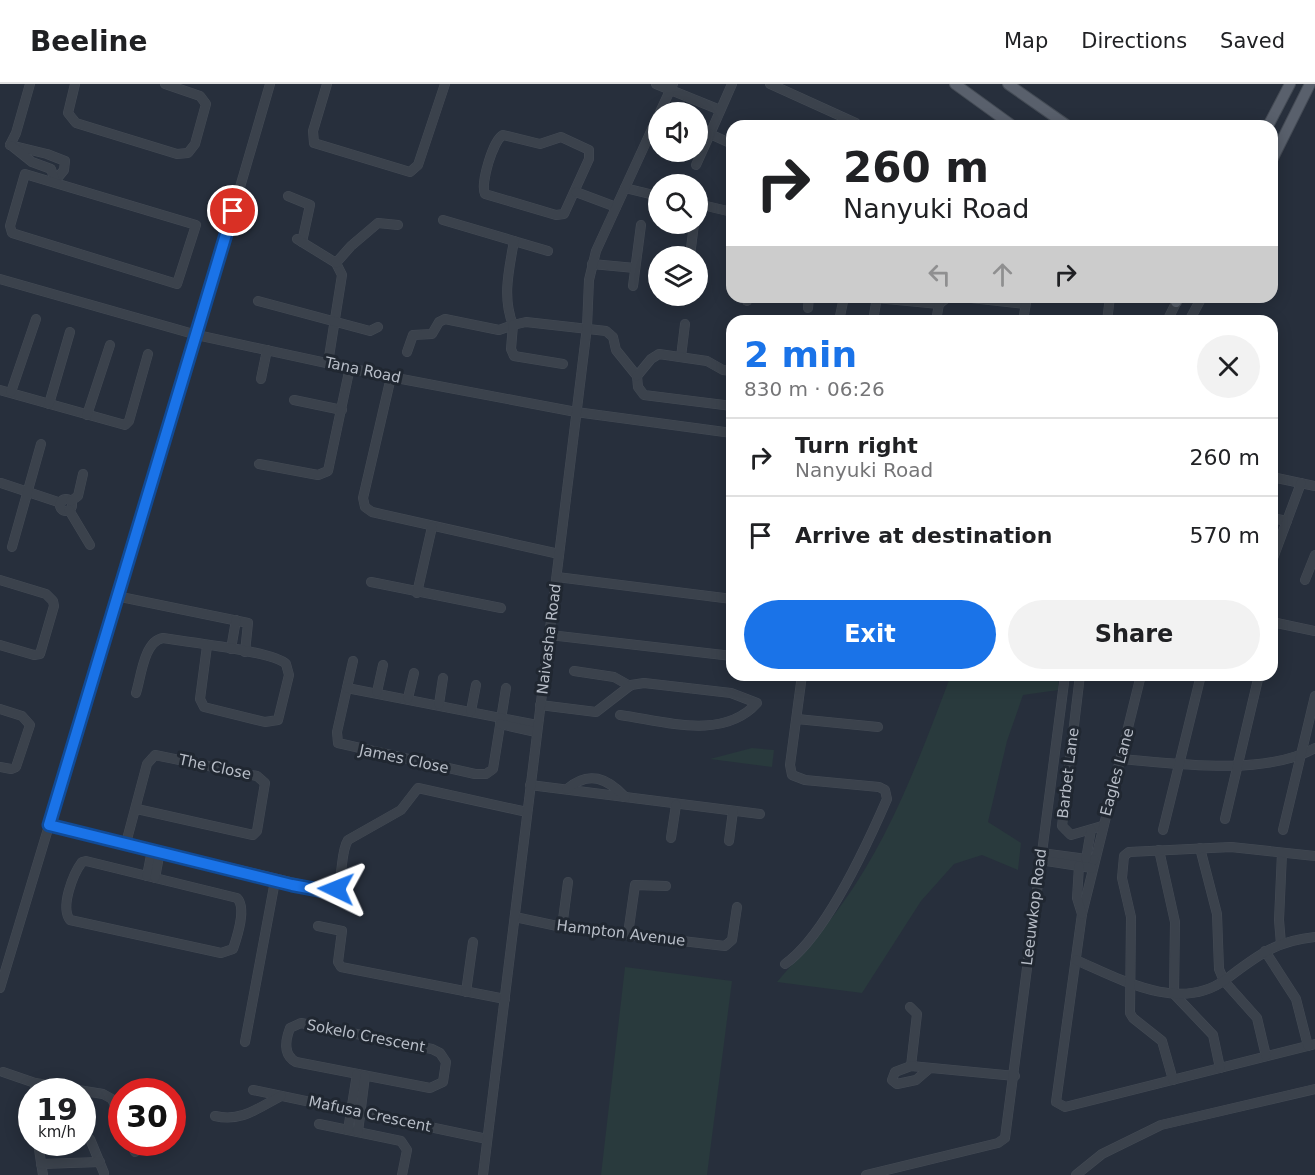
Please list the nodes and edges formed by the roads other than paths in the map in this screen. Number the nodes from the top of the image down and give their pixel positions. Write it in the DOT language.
graph roads {
  1 [pos="30,84"];
  2 [pos="75,84"];
  3 [pos="165,84"];
  4 [pos="270,84"];
  5 [pos="327,84"];
  6 [pos="445,84"];
  7 [pos="656,84"];
  8 [pos="732,84"];
  9 [pos="770,84"];
  10 [pos="955,84"];
  11 [pos="1008,84"];
  12 [pos="1290,84"];
  13 [pos="1310,84"];
  14 [pos="672,87"];
  15 [pos="665,102"];
  16 [pos="720,110"];
  17 [pos="849,120"];
  18 [pos="1005,120"];
  19 [pos="1059,120"];
  20 [pos="1271,120"];
  21 [pos="710,134"];
  22 [pos="648,138"];
  23 [pos="726,141"];
  24 [pos="10,145"];
  25 [pos="1278,148"];
  26 [pos="0,149"];
  27 [pos="696,165"];
  28 [pos="55,181"];
  29 [pos="625,188"];
  30 [pos="576,192"];
  31 [pos="648,194"];
  32 [pos="288,196"];
  33 [pos="708,206"];
  34 [pos="616,207"];
  35 [pos="726,211"];
  36 [pos="443,220"];
  37 [pos="398,225"];
  38 [pos="641,225"];
  39 [pos="514,241"];
  40 [pos="548,251"];
  41 [pos="336,263"];
  42 [pos="592,264"];
  43 [pos="635,268"];
  44 [pos="0,279"];
  45 [pos="633,286"];
  46 [pos="258,301"];
  47 [pos="808,303"];
  48 [pos="876,303"];
  49 [pos="929,303"];
  50 [pos="939,304"];
  51 [pos="808,308"];
  52 [pos="874,315"];
  53 [pos="937,315"];
  54 [pos="36,319"];
  55 [pos="336,321"];
  56 [pos="685,324"];
  57 [pos="513,325"];
  58 [pos="378,327"];
  59 [pos="587,327"];
  60 [pos="70,332"];
  61 [pos="197,335"];
  62 [pos="110,345"];
  63 [pos="267,350"];
  64 [pos="407,352"];
  65 [pos="148,354"];
  66 [pos="681,357"];
  67 [pos="328,363"];
  68 [pos="563,364"];
  69 [pos="350,367"];
  70 [pos="726,370"];
  71 [pos="637,376"];
  72 [pos="391,377"];
  73 [pos="261,379"];
  74 [pos="0,390"];
  75 [pos="11,392"];
  76 [pos="294,400"];
  77 [pos="49,404"];
  78 [pos="726,405"];
  79 [pos="342,410"];
  80 [pos="576,412"];
  81 [pos="87,415"];
  82 [pos="726,432"];
  83 [pos="41,444"];
  84 [pos="259,464"];
  85 [pos="83,474"];
  86 [pos="1278,478"];
  87 [pos="0,483"];
  88 [pos="1301,483"];
  89 [pos="1315,486"];
  90 [pos="27,492"];
  91 [pos="70,506"];
  92 [pos="1278,519"];
  93 [pos="1287,521"];
  94 [pos="432,527"];
  95 [pos="90,545"];
  96 [pos="1278,545"];
  97 [pos="12,547"];
  98 [pos="559,554"];
  99 [pos="1315,555"];
  100 [pos="557,577"];
  101 [pos="0,580"];
  102 [pos="1305,580"];
  103 [pos="371,582"];
  104 [pos="417,593"];
  105 [pos="116,596"];
  106 [pos="726,598"];
  107 [pos="501,608"];
  108 [pos="236,620"];
  109 [pos="1278,623"];
  110 [pos="1315,631"];
  111 [pos="550,635"];
  112 [pos="0,645"];
  113 [pos="207,646"];
  114 [pos="231,649"];
  115 [pos="245,652"];
  116 [pos="726,655"];
  117 [pos="353,661"];
  118 [pos="383,665"];
  119 [pos="574,671"];
  120 [pos="414,673"];
  121 [pos="443,678"];
  122 [pos="801,681"];
  123 [pos="1064,681"];
  124 [pos="1079,681"];
  125 [pos="1140,681"];
  126 [pos="1199,681"];
  127 [pos="1258,681"];
  128 [pos="476,685"];
  129 [pos="630,686"];
  130 [pos="347,687"];
  131 [pos="506,688"];
  132 [pos="377,692"];
  133 [pos="136,693"];
  134 [pos="1315,696"];
  135 [pos="408,698"];
  136 [pos="439,704"];
  137 [pos="540,705"];
  138 [pos="0,709"];
  139 [pos="471,711"];
  140 [pos="620,715"];
  141 [pos="797,719"];
  142 [pos="500,721"];
  143 [pos="878,727"];
  144 [pos="536,728"];
  145 [pos="1315,748"];
  146 [pos="1300,756"];
  147 [pos="1122,759"];
  148 [pos="1178,763"];
  149 [pos="1237,764"];
  150 [pos="0,767"];
  151 [pos="530,785"];
  152 [pos="567,789"];
  153 [pos="625,797"];
  154 [pos="676,805"];
  155 [pos="137,809"];
  156 [pos="733,811"];
  157 [pos="527,812"];
  158 [pos="760,814"];
  159 [pos="1226,819"];
  160 [pos="49,825"];
  161 [pos="1102,826"];
  162 [pos="1091,830"];
  163 [pos="1163,830"];
  164 [pos="1283,830"];
  165 [pos="671,838"];
  166 [pos="729,841"];
  167 [pos="126,843"];
  168 [pos="1200,848"];
  169 [pos="156,850"];
  170 [pos="1159,850"];
  171 [pos="1282,853"];
  172 [pos="1040,856"];
  173 [pos="1315,856"];
  174 [pos="1091,862"];
  175 [pos="1079,866"];
  176 [pos="151,877"];
  177 [pos="275,881"];
  178 [pos="568,882"];
  179 [pos="666,886"];
  180 [pos="737,907"];
  181 [pos="1082,914"];
  182 [pos="515,917"];
  183 [pos="318,926"];
  184 [pos="562,927"];
  185 [pos="628,934"];
  186 [pos="1315,938"];
  187 [pos="473,942"];
  188 [pos="1281,944"];
  189 [pos="1265,951"];
  190 [pos="1076,960"];
  191 [pos="785,964"];
  192 [pos="1224,981"];
  193 [pos="1129,983"];
  194 [pos="0,988"];
  195 [pos="466,992"];
  196 [pos="1174,994"];
  197 [pos="505,999"];
  198 [pos="910,1007"];
  199 [pos="245,1042"];
  200 [pos="1311,1045"];
  201 [pos="1266,1056"];
  202 [pos="911,1066"];
  203 [pos="930,1068"];
  204 [pos="1220,1068"];
  205 [pos="3,1072"];
  206 [pos="361,1075"];
  207 [pos="1015,1076"];
  208 [pos="18,1080"];
  209 [pos="1173,1080"];
  210 [pos="1315,1089"];
  211 [pos="253,1090"];
  212 [pos="281,1096"];
  213 [pos="355,1111"];
  214 [pos="216,1116"];
  215 [pos="319,1124"];
  216 [pos="353,1131"];
  217 [pos="487,1139"];
  218 [pos="96,1153"];
  219 [pos="40,1156"];
  220 [pos="100,1162"];
  221 [pos="41,1164"];
  222 [pos="104,1173"];
  223 [pos="43,1175"];
  224 [pos="402,1175"];
  225 [pos="483,1175"];
  226 [pos="866,1175"];
  227 [pos="1076,1175"];
  1 -- 24 [label="street"];
  2 -- 3 [label="street"];
  4 -- 61 [label="street"];
  5 -- 6 [label="street"];
  7 -- 14 [label="street"];
  8 -- 16 [label="street"];
  9 -- 17 [label="street"];
  10 -- 18 [label="main road"];
  11 -- 19 [label="main road"];
  12 -- 20 [label="main road"];
  13 -- 25 [label="main road"];
  14 -- 15 [label="street, Naivasha Road"];
  14 -- 16 [label="street"];
  16 -- 21 [label="street"];
  21 -- 23 [label="street"];
  21 -- 27 [label="street"];
  22 -- 29 [label="street, Naivasha Road"];
  24 -- 26 [label="street"];
  24 -- 28 [label="street"];
  24 -- 28 [label="street"];
  28 -- 28 [label="street"];
  29 -- 31 [label="street"];
  29 -- 34 [label="street, Naivasha Road"];
  30 -- 30 [label="street"];
  30 -- 34 [label="street"];
  32 -- 41 [label="street"];
  33 -- 35 [label="street"];
  34 -- 42 [label="street, Naivasha Road"];
  36 -- 39 [label="street"];
  37 -- 41 [label="street"];
  38 -- 43 [label="street"];
  39 -- 40 [label="street"];
  39 -- 57 [label="street"];
  41 -- 55 [label="street"];
  42 -- 43 [label="street"];
  42 -- 59 [label="street, Naivasha Road"];
  43 -- 45 [label="street"];
  44 -- 61 [label="street, Tana Road"];
  46 -- 55 [label="street"];
  47 -- 51 [label="street"];
  48 -- 52 [label="street"];
  49 -- 50 [label="street"];
  50 -- 53 [label="street"];
  54 -- 75 [label="street"];
  55 -- 58 [label="street"];
  55 -- 67 [label="street"];
  56 -- 66 [label="street"];
  57 -- 59 [label="street"];
  57 -- 64 [label="street"];
  57 -- 68 [label="street"];
  59 -- 71 [label="street"];
  59 -- 80 [label="street, Naivasha Road"];
  60 -- 77 [label="street"];
  61 -- 63 [label="street, Tana Road"];
  61 -- 105 [label="street"];
  62 -- 81 [label="street"];
  63 -- 67 [label="street, Tana Road"];
  63 -- 73 [label="street"];
  65 -- 81 [label="street"];
  66 -- 70 [label="street"];
  66 -- 71 [label="street"];
  67 -- 69 [label="street, Tana Road"];
  69 -- 72 [label="street, Tana Road"];
  69 -- 79 [label="street"];
  71 -- 78 [label="street"];
  72 -- 80 [label="street, Tana Road"];
  72 -- 94 [label="street"];
  74 -- 75 [label="street"];
  75 -- 77 [label="street"];
  76 -- 79 [label="street"];
  77 -- 81 [label="street"];
  79 -- 84 [label="street"];
  80 -- 82 [label="street, Tana Road"];
  80 -- 98 [label="street, Naivasha Road"];
  83 -- 90 [label="street"];
  85 -- 91 [label="street"];
  86 -- 88 [label="street"];
  87 -- 90 [label="street"];
  88 -- 89 [label="street"];
  88 -- 93 [label="street"];
  90 -- 91 [label="street"];
  90 -- 97 [label="street"];
  91 -- 95 [label="street"];
  92 -- 93 [label="street"];
  93 -- 96 [label="street"];
  94 -- 98 [label="street"];
  94 -- 104 [label="street"];
  98 -- 100 [label="street, Naivasha Road"];
  99 -- 102 [label="street"];
  100 -- 106 [label="street"];
  100 -- 111 [label="street, Naivasha Road"];
  101 -- 112 [label="street"];
  103 -- 104 [label="street"];
  104 -- 107 [label="street"];
  105 -- 108 [label="street"];
  105 -- 160 [label="street"];
  108 -- 114 [label="street"];
  108 -- 115 [label="street"];
  109 -- 110 [label="street"];
  111 -- 116 [label="street"];
  111 -- 137 [label="street, Naivasha Road"];
  113 -- 114 [label="street"];
  113 -- 115 [label="street"];
  113 -- 133 [label="street"];
  114 -- 115 [label="street"];
  117 -- 130 [label="street"];
  118 -- 132 [label="street"];
  119 -- 129 [label="street"];
  120 -- 135 [label="street"];
  121 -- 136 [label="street"];
  122 -- 141 [label="street"];
  123 -- 172 [label="street, Leeuwkop Road"];
  124 -- 162 [label="street, Barbet Lane"];
  125 -- 147 [label="street, Eagles Lane"];
  126 -- 148 [label="street"];
  127 -- 149 [label="street"];
  128 -- 139 [label="street"];
  129 -- 137 [label="street"];
  129 -- 140 [label="street"];
  130 -- 132 [label="street"];
  130 -- 142 [label="street, James Close"];
  131 -- 142 [label="street"];
  132 -- 135 [label="street"];
  134 -- 146 [label="street"];
  135 -- 136 [label="street"];
  136 -- 139 [label="street"];
  137 -- 144 [label="street, Naivasha Road"];
  138 -- 150 [label="street"];
  139 -- 142 [label="street"];
  141 -- 143 [label="street"];
  141 -- 191 [label="street"];
  142 -- 144 [label="street"];
  144 -- 151 [label="street, Naivasha Road"];
  145 -- 146 [label="street"];
  146 -- 149 [label="street"];
  146 -- 164 [label="street"];
  147 -- 148 [label="street"];
  147 -- 161 [label="street, Eagles Lane"];
  148 -- 149 [label="street"];
  148 -- 163 [label="street"];
  149 -- 159 [label="street"];
  151 -- 152 [label="street"];
  151 -- 157 [label="street, Naivasha Road"];
  152 -- 153 [label="street"];
  152 -- 153 [label="street"];
  153 -- 154 [label="street"];
  154 -- 156 [label="street"];
  154 -- 165 [label="street"];
  155 -- 155 [label="street, The Close"];
  155 -- 167 [label="street, The Close"];
  156 -- 158 [label="street"];
  156 -- 166 [label="street"];
  157 -- 177 [label="street, James Close"];
  157 -- 182 [label="street, Naivasha Road"];
  160 -- 167 [label="street"];
  160 -- 194 [label="street"];
  161 -- 162 [label="street, Barbet Lane"];
  161 -- 174 [label="street, Eagles Lane"];
  162 -- 174 [label="street, Eagles Lane"];
  167 -- 169 [label="street"];
  168 -- 170 [label="street"];
  168 -- 171 [label="street"];
  168 -- 192 [label="street"];
  169 -- 176 [label="street"];
  169 -- 177 [label="street"];
  170 -- 193 [label="street"];
  170 -- 196 [label="street"];
  171 -- 173 [label="street"];
  171 -- 188 [label="street"];
  172 -- 174 [label="street"];
  172 -- 175 [label="street"];
  172 -- 207 [label="street, Leeuwkop Road"];
  174 -- 175 [label="street"];
  174 -- 181 [label="street"];
  175 -- 181 [label="street"];
  176 -- 176 [label="street"];
  177 -- 199 [label="street"];
  178 -- 184 [label="street"];
  179 -- 185 [label="street"];
  180 -- 185 [label="street, Hampton Avenue"];
  181 -- 190 [label="street"];
  182 -- 184 [label="street, Hampton Avenue"];
  182 -- 197 [label="street, Naivasha Road"];
  183 -- 195 [label="street"];
  184 -- 185 [label="street, Hampton Avenue"];
  186 -- 188 [label="street"];
  187 -- 195 [label="street"];
  188 -- 189 [label="street"];
  189 -- 192 [label="street"];
  189 -- 200 [label="street"];
  190 -- 193 [label="street"];
  190 -- 209 [label="street"];
  192 -- 196 [label="street"];
  192 -- 201 [label="street"];
  193 -- 196 [label="street"];
  193 -- 209 [label="street"];
  195 -- 197 [label="street"];
  196 -- 204 [label="street"];
  197 -- 217 [label="street, Naivasha Road"];
  198 -- 202 [label="street"];
  200 -- 201 [label="street"];
  201 -- 204 [label="street"];
  202 -- 203 [label="street"];
  202 -- 203 [label="street"];
  203 -- 207 [label="street"];
  204 -- 209 [label="street"];
  205 -- 208 [label="street"];
  206 -- 206 [label="street, Sokelo Crescent"];
  206 -- 213 [label="street"];
  207 -- 226 [label="street, Leeuwkop Road"];
  210 -- 227 [label="street"];
  211 -- 212 [label="street, Mafusa Crescent"];
  212 -- 213 [label="street, Mafusa Crescent"];
  212 -- 214 [label="street"];
  213 -- 216 [label="street"];
  213 -- 217 [label="street, Mafusa Crescent"];
  215 -- 216 [label="street"];
  216 -- 224 [label="street"];
  217 -- 225 [label="street, Naivasha Road"];
  218 -- 220 [label="street"];
  219 -- 221 [label="street"];
  220 -- 221 [label="street"];
  220 -- 222 [label="street"];
  221 -- 223 [label="street"];
}
